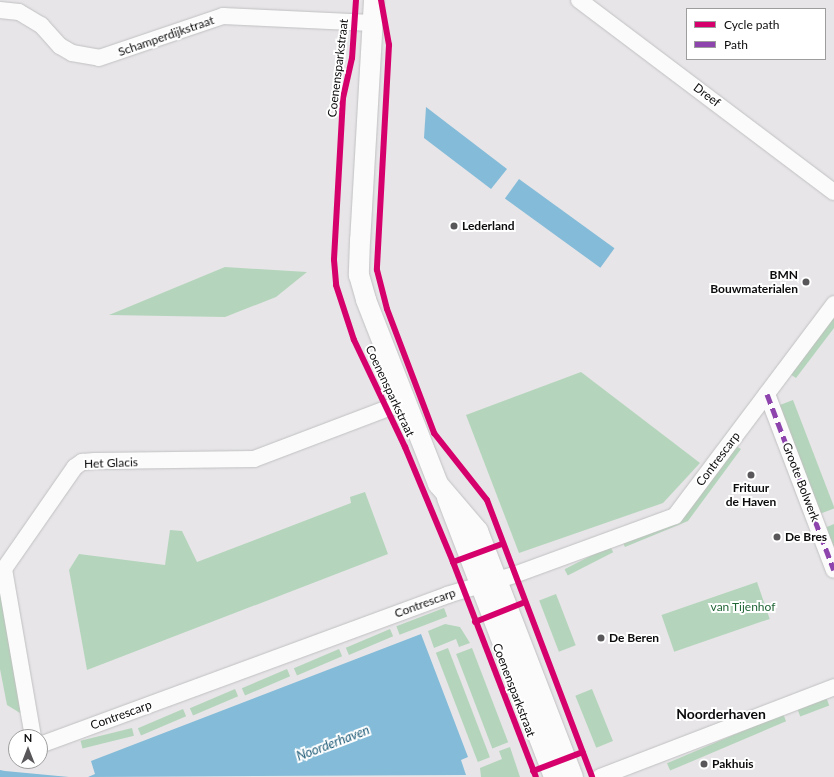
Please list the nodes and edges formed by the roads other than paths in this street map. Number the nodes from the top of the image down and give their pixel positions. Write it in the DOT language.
graph roads {
  1 [pos="374,0"];
  2 [pos="579,0"];
  3 [pos="0,10"];
  4 [pos="372,23"];
  5 [pos="834,192"];
  6 [pos="834,304"];
  7 [pos="767,394"];
  8 [pos="395,405"];
  9 [pos="834,570"];
  10 [pos="497,580"];
  11 [pos="834,687"];
  12 [pos="33,729"];
  13 [pos="48,742"];
  14 [pos="554,777"];
  15 [pos="573,777"];
  16 [pos="600,777"];
  1 -- 4 [label="street, Coenensparkstraat"];
  2 -- 5 [label="street, Dreef"];
  3 -- 4 [label="street, Schamperdijkstraat"];
  4 -- 8 [label="street, Coenensparkstraat"];
  6 -- 7 [label="street, Contrescarp"];
  7 -- 9 [label="street, Groote Bolwerk"];
  7 -- 10 [label="street, Contrescarp"];
  8 -- 10 [label="street, Coenensparkstraat"];
  8 -- 12 [label="street, Het Glacis"];
  10 -- 13 [label="street, Contrescarp"];
  10 -- 14 [label="street, Coenensparkstraat"];
  10 -- 15 [label="street, Coenensparkstraat"];
  11 -- 16 [label="street"];
}
